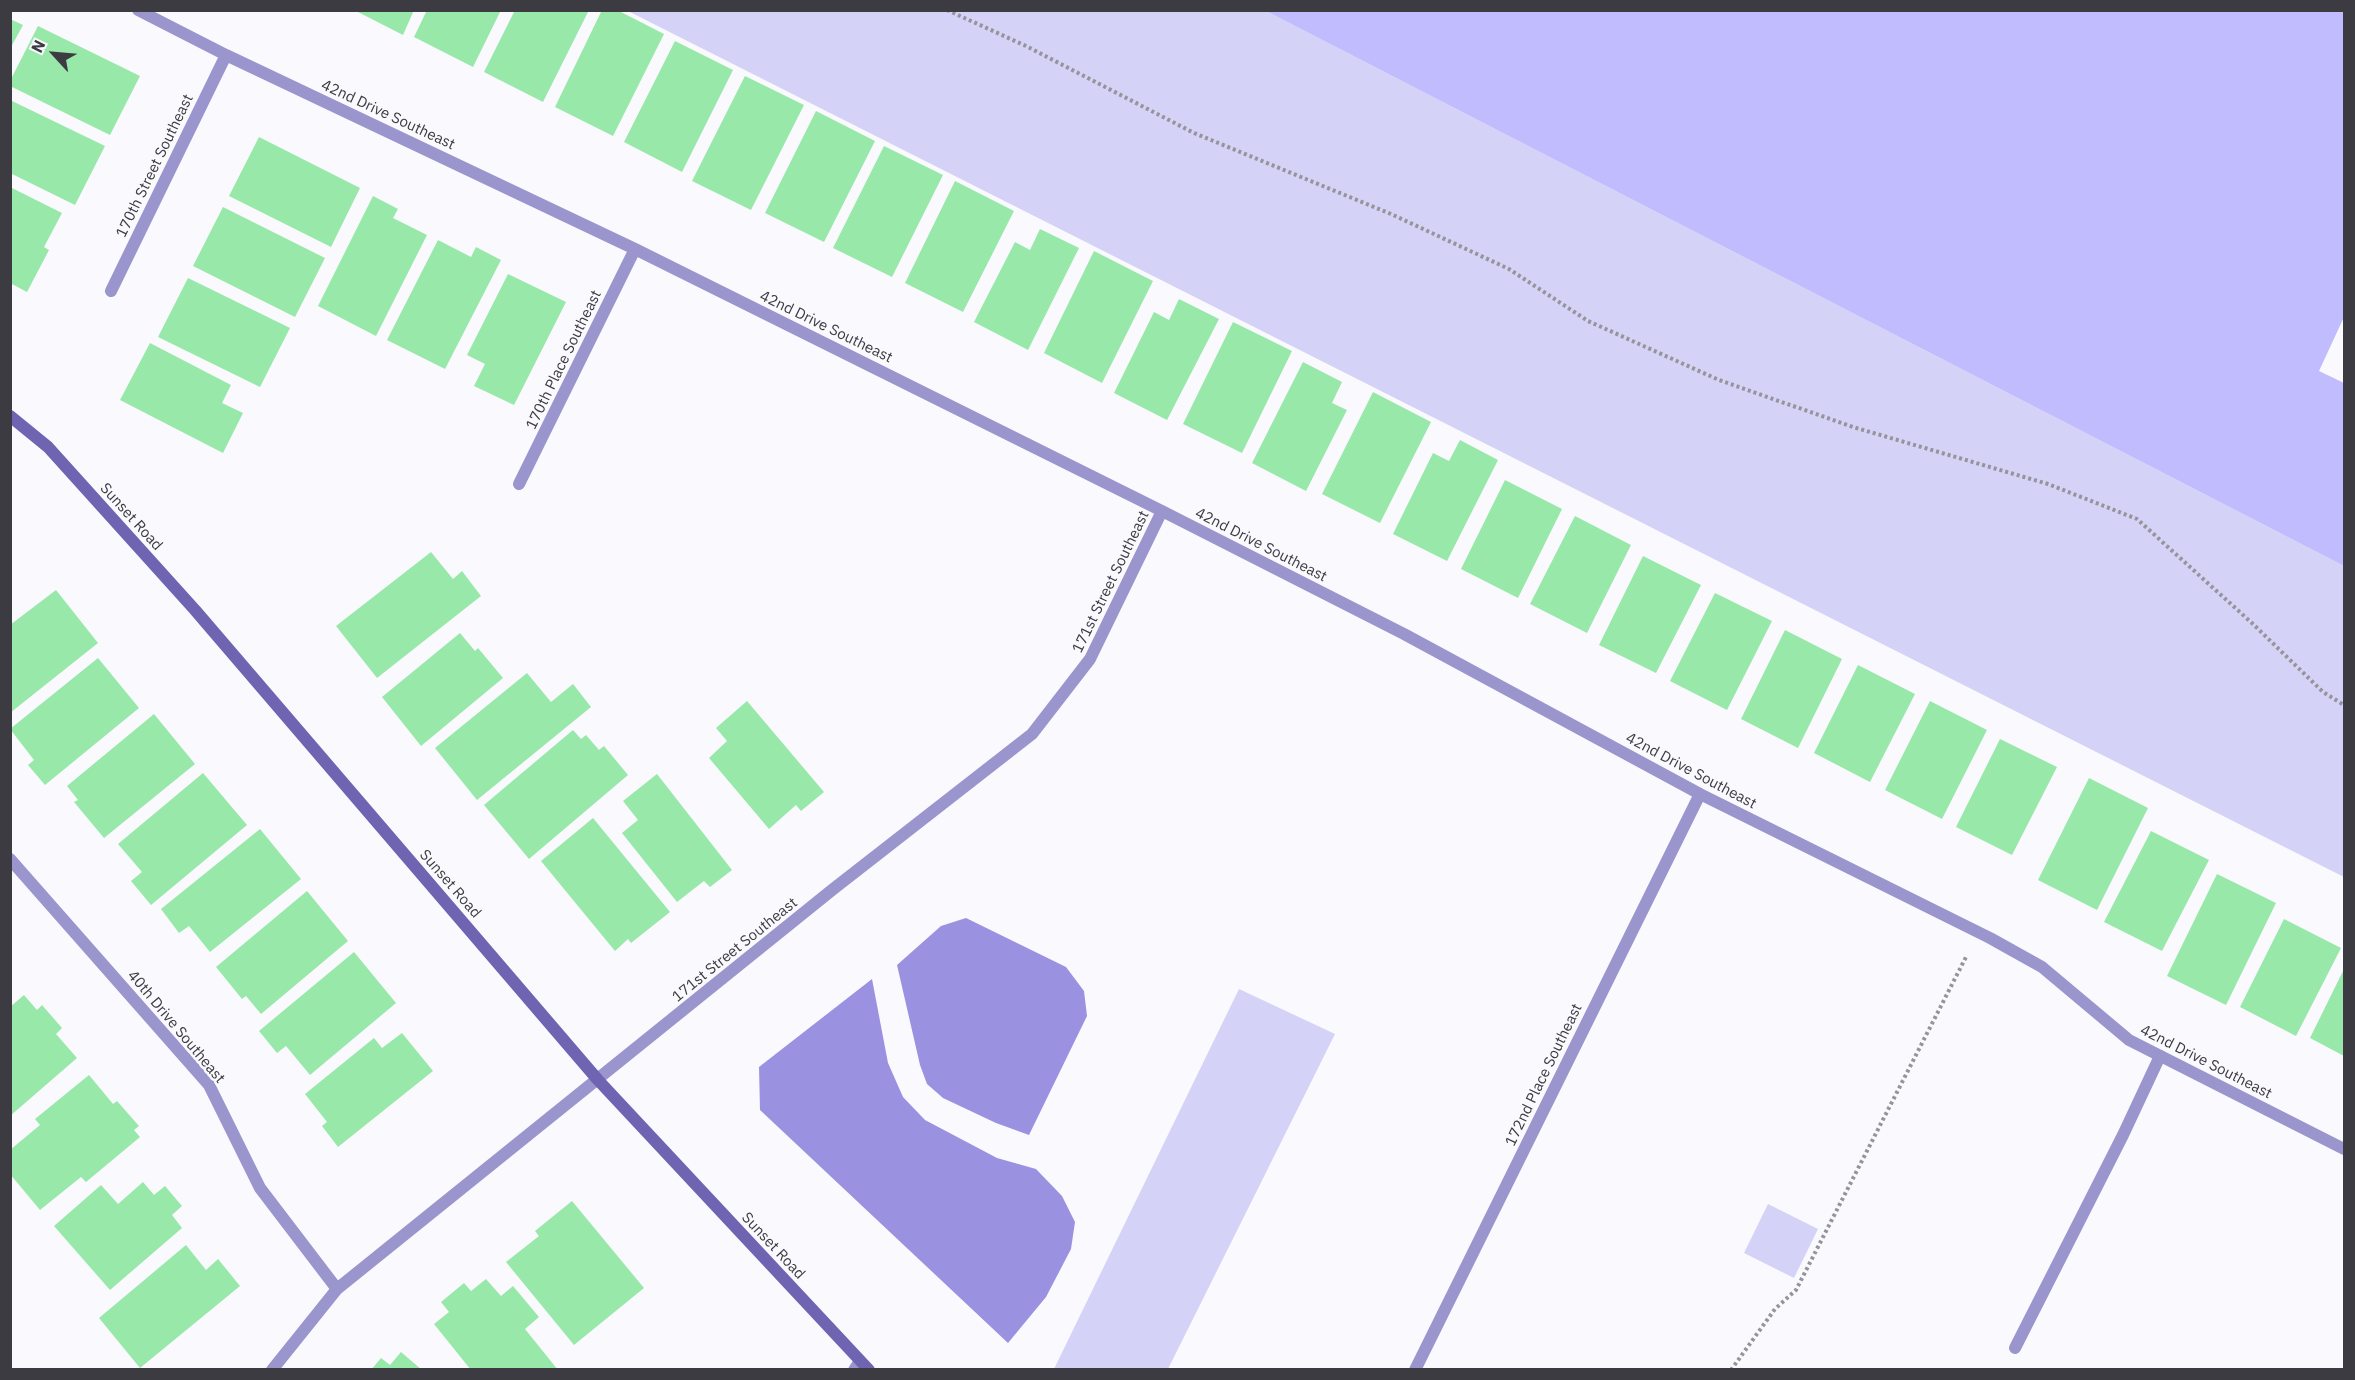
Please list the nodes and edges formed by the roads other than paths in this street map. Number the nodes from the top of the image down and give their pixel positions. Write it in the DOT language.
graph roads {
  1 [pos="138,10"];
  2 [pos="226,55"];
  3 [pos="635,249"];
  4 [pos="111,291"];
  5 [pos="10,416"];
  6 [pos="519,484"];
  7 [pos="1162,511"];
  8 [pos="1700,794"];
  9 [pos="10,859"];
  10 [pos="2160,1056"];
  11 [pos="598,1080"];
  12 [pos="2344,1149"];
  13 [pos="337,1289"];
  14 [pos="2014,1348"];
  15 [pos="861,1367"];
  16 [pos="272,1370"];
  17 [pos="1415,1370"];
  1 -- 2 [label="street, 42nd Drive Southeast"];
  2 -- 3 [label="street, 42nd Drive Southeast"];
  2 -- 4 [label="street, 170th Street Southeast"];
  3 -- 6 [label="street, 170th Place Southeast"];
  3 -- 7 [label="street, 42nd Drive Southeast"];
  5 -- 11 [label="street, Sunset Road"];
  7 -- 8 [label="street, 42nd Drive Southeast"];
  7 -- 11 [label="street, 171st Street Southeast"];
  8 -- 10 [label="street, 42nd Drive Southeast"];
  8 -- 17 [label="street, 172nd Place Southeast"];
  9 -- 13 [label="street, 40th Drive Southeast"];
  10 -- 12 [label="street, 42nd Drive Southeast"];
  10 -- 14 [label="street"];
  11 -- 13 [label="street, 171st Street Southeast"];
  11 -- 15 [label="street, Sunset Road"];
  13 -- 16 [label="street, 171st Street Southeast"];
}
